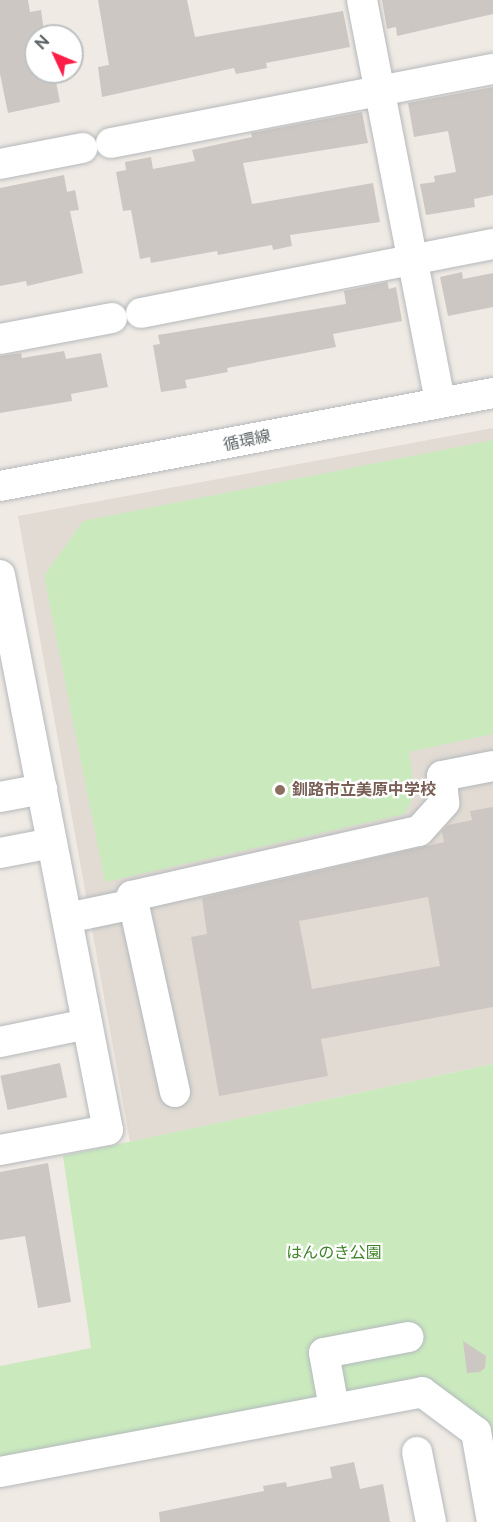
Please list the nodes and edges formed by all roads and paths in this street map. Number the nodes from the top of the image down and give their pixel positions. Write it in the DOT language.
graph roads {
  1 [pos="362,0"];
  2 [pos="493,69"];
  3 [pos="378,92"];
  4 [pos="111,143"];
  5 [pos="82,148"];
  6 [pos="0,164"];
  7 [pos="493,244"];
  8 [pos="413,262"];
  9 [pos="0,339"];
  10 [pos="493,393"];
  11 [pos="440,402"];
  12 [pos="0,486"];
  13 [pos="0,575"];
  14 [pos="10,674"];
  15 [pos="493,766"];
  16 [pos="42,789"];
  17 [pos="0,797"];
  18 [pos="52,843"];
  19 [pos="0,853"];
  20 [pos="134,904"];
  21 [pos="67,918"];
  22 [pos="87,1024"];
  23 [pos="0,1042"];
  24 [pos="175,1092"];
  25 [pos="0,1150"];
  26 [pos="409,1337"];
  27 [pos="334,1408"];
  28 [pos="417,1452"];
  29 [pos="0,1472"];
  30 [pos="431,1522"];
  31 [pos="492,1522"];
  1 -- 3 [label="street"];
  2 -- 3 [label="street"];
  3 -- 4 [label="street"];
  3 -- 8 [label="street"];
  5 -- 6 [label="street"];
  7 -- 8 [label="street"];
  8 -- 9 [label="street"];
  8 -- 11 [label="street"];
  10 -- 11 [label="street, 循環線"];
  11 -- 12 [label="street, 循環線"];
  13 -- 14 [label="street"];
  14 -- 16 [label="street"];
  15 -- 20 [label="street"];
  16 -- 17 [label="street"];
  16 -- 18 [label="street"];
  18 -- 19 [label="street"];
  18 -- 21 [label="street"];
  20 -- 21 [label="street"];
  20 -- 24 [label="street"];
  21 -- 22 [label="street"];
  22 -- 23 [label="street"];
  22 -- 25 [label="street"];
  26 -- 27 [label="street"];
  27 -- 29 [label="street"];
  27 -- 31 [label="street"];
  28 -- 30 [label="street"];
}
